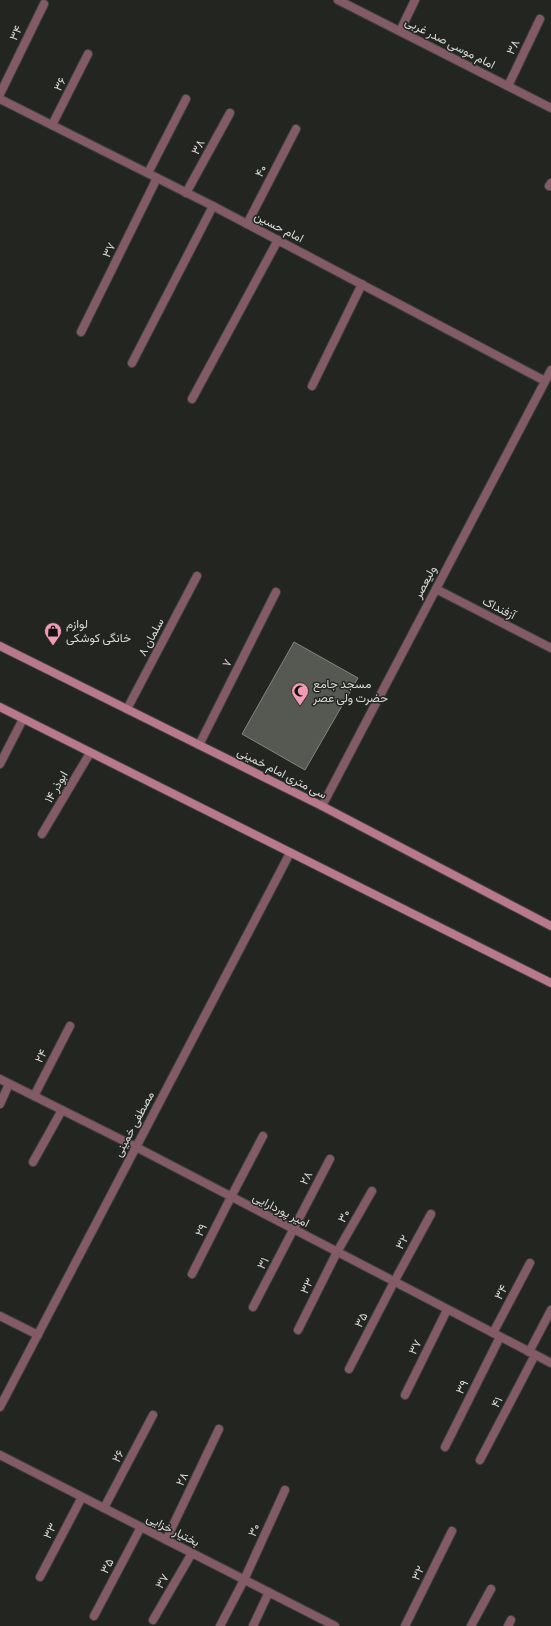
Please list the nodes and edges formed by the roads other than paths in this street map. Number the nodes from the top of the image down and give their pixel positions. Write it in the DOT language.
graph roads {
  1 [pos="338,0"];
  2 [pos="415,0"];
  3 [pos="44,4"];
  4 [pos="540,19"];
  5 [pos="400,31"];
  6 [pos="88,54"];
  7 [pos="508,86"];
  8 [pos="0,94"];
  9 [pos="0,99"];
  10 [pos="186,99"];
  11 [pos="551,108"];
  12 [pos="230,112"];
  13 [pos="52,125"];
  14 [pos="296,129"];
  15 [pos="148,173"];
  16 [pos="157,178"];
  17 [pos="186,193"];
  18 [pos="212,206"];
  19 [pos="247,224"];
  20 [pos="278,240"];
  21 [pos="362,284"];
  22 [pos="82,332"];
  23 [pos="132,363"];
  24 [pos="551,370"];
  25 [pos="548,382"];
  26 [pos="312,386"];
  27 [pos="192,400"];
  28 [pos="197,576"];
  29 [pos="436,589"];
  30 [pos="276,592"];
  31 [pos="0,646"];
  32 [pos="551,648"];
  33 [pos="0,707"];
  34 [pos="127,709"];
  35 [pos="23,719"];
  36 [pos="199,745"];
  37 [pos="90,753"];
  38 [pos="0,764"];
  39 [pos="322,806"];
  40 [pos="42,834"];
  41 [pos="290,853"];
  42 [pos="551,926"];
  43 [pos="551,983"];
  44 [pos="70,1026"];
  45 [pos="0,1079"];
  46 [pos="9,1084"];
  47 [pos="34,1096"];
  48 [pos="0,1104"];
  49 [pos="62,1110"];
  50 [pos="264,1136"];
  51 [pos="136,1148"];
  52 [pos="330,1159"];
  53 [pos="33,1162"];
  54 [pos="372,1191"];
  55 [pos="231,1197"];
  56 [pos="431,1214"];
  57 [pos="294,1230"];
  58 [pos="338,1252"];
  59 [pos="530,1263"];
  60 [pos="192,1274"];
  61 [pos="394,1282"];
  62 [pos="253,1307"];
  63 [pos="447,1310"];
  64 [pos="551,1310"];
  65 [pos="0,1316"];
  66 [pos="298,1330"];
  67 [pos="38,1335"];
  68 [pos="497,1335"];
  69 [pos="532,1353"];
  70 [pos="551,1363"];
  71 [pos="350,1369"];
  72 [pos="405,1395"];
  73 [pos="0,1407"];
  74 [pos="153,1415"];
  75 [pos="219,1429"];
  76 [pos="445,1447"];
  77 [pos="0,1455"];
  78 [pos="480,1460"];
  79 [pos="285,1490"];
  80 [pos="82,1497"];
  81 [pos="104,1508"];
  82 [pos="141,1527"];
  83 [pos="452,1531"];
  84 [pos="166,1540"];
  85 [pos="192,1553"];
  86 [pos="40,1577"];
  87 [pos="244,1580"];
  88 [pos="491,1589"];
  89 [pos="269,1592"];
  90 [pos="94,1616"];
  91 [pos="153,1620"];
  92 [pos="220,1626"];
  93 [pos="253,1626"];
  94 [pos="335,1626"];
  95 [pos="405,1626"];
  96 [pos="471,1626"];
  1 -- 5 [label="street, امام موسی صدر غربی"];
  2 -- 5 [label="street"];
  3 -- 8 [label="street, ۳۴"];
  4 -- 7 [label="street, ۳۸"];
  5 -- 7 [label="street, امام موسی صدر غربی"];
  6 -- 13 [label="street, ۳۶"];
  7 -- 11 [label="street, امام موسی صدر غربی"];
  9 -- 13 [label="street, امام حسین"];
  10 -- 15 [label="street"];
  12 -- 17 [label="street, ۳۸"];
  13 -- 15 [label="street, امام حسین"];
  14 -- 19 [label="street, ۴۰"];
  15 -- 16 [label="street, امام حسین"];
  16 -- 17 [label="street, امام حسین"];
  16 -- 22 [label="street, ۳۷"];
  17 -- 18 [label="street, امام حسین"];
  18 -- 19 [label="street, امام حسین"];
  18 -- 23 [label="street"];
  19 -- 20 [label="street, امام حسین"];
  20 -- 21 [label="street, امام حسین"];
  20 -- 27 [label="street"];
  21 -- 25 [label="street, امام حسین"];
  21 -- 26 [label="street"];
  24 -- 25 [label="street, وليعصر"];
  25 -- 29 [label="street, وليعصر"];
  28 -- 34 [label="street, سلمان ۸"];
  29 -- 32 [label="street, آزفنداک"];
  29 -- 39 [label="street, وليعصر"];
  30 -- 36 [label="street, ۷"];
  31 -- 34 [label="main road, سی متری امام خمینی"];
  33 -- 35 [label="main road"];
  34 -- 36 [label="main road, سی متری امام خمینی"];
  35 -- 37 [label="main road"];
  35 -- 38 [label="street"];
  36 -- 39 [label="main road, سی متری امام خمینی"];
  37 -- 40 [label="street, ابوذر ۱۴"];
  37 -- 41 [label="main road"];
  39 -- 42 [label="main road, سی متری امام خمینی"];
  41 -- 43 [label="main road"];
  41 -- 51 [label="street, مصطفی خمینی"];
  44 -- 47 [label="street, ۲۴"];
  45 -- 46 [label="street, امیر پوردارایی"];
  46 -- 47 [label="street, امیر پوردارایی"];
  46 -- 48 [label="street"];
  47 -- 49 [label="street, امیر پوردارایی"];
  49 -- 51 [label="street, امیر پوردارایی"];
  49 -- 53 [label="street"];
  50 -- 55 [label="street"];
  51 -- 55 [label="street, امیر پوردارایی"];
  51 -- 67 [label="street, مصطفی خمینی"];
  52 -- 57 [label="street, ۲۸"];
  54 -- 58 [label="street, ۳۰"];
  55 -- 57 [label="street, امیر پوردارایی"];
  55 -- 60 [label="street, ۲۹"];
  56 -- 61 [label="street, ۳۲"];
  57 -- 58 [label="street, امیر پوردارایی"];
  57 -- 62 [label="street, ۳۱"];
  58 -- 61 [label="street, امیر پوردارایی"];
  58 -- 66 [label="street, ۳۳"];
  59 -- 68 [label="street, ۳۴"];
  61 -- 63 [label="street, امیر پوردارایی"];
  61 -- 71 [label="street, ۳۵"];
  63 -- 68 [label="street, امیر پوردارایی"];
  63 -- 72 [label="street, ۳۷"];
  64 -- 69 [label="street"];
  65 -- 67 [label="street"];
  67 -- 73 [label="street, مصطفی خمینی"];
  68 -- 69 [label="street, امیر پوردارایی"];
  68 -- 76 [label="street, ۳۹"];
  69 -- 70 [label="street, امیر پوردارایی"];
  69 -- 78 [label="street, ۴۱"];
  74 -- 81 [label="street, ۲۶"];
  75 -- 84 [label="street, ۲۸"];
  77 -- 80 [label="street, بختیار خزایی"];
  79 -- 87 [label="street, ۳۰"];
  80 -- 81 [label="street, بختیار خزایی"];
  80 -- 86 [label="street, ۳۳"];
  81 -- 82 [label="street, بختیار خزایی"];
  82 -- 84 [label="street, بختیار خزایی"];
  82 -- 90 [label="street, ۳۵"];
  83 -- 95 [label="street, ۳۲"];
  84 -- 85 [label="street, بختیار خزایی"];
  85 -- 87 [label="street, بختیار خزایی"];
  85 -- 91 [label="street, ۳۷"];
  87 -- 89 [label="street, بختیار خزایی"];
  87 -- 92 [label="street"];
  88 -- 96 [label="street"];
  89 -- 93 [label="street"];
  89 -- 94 [label="street, بختیار خزایی"];
}
